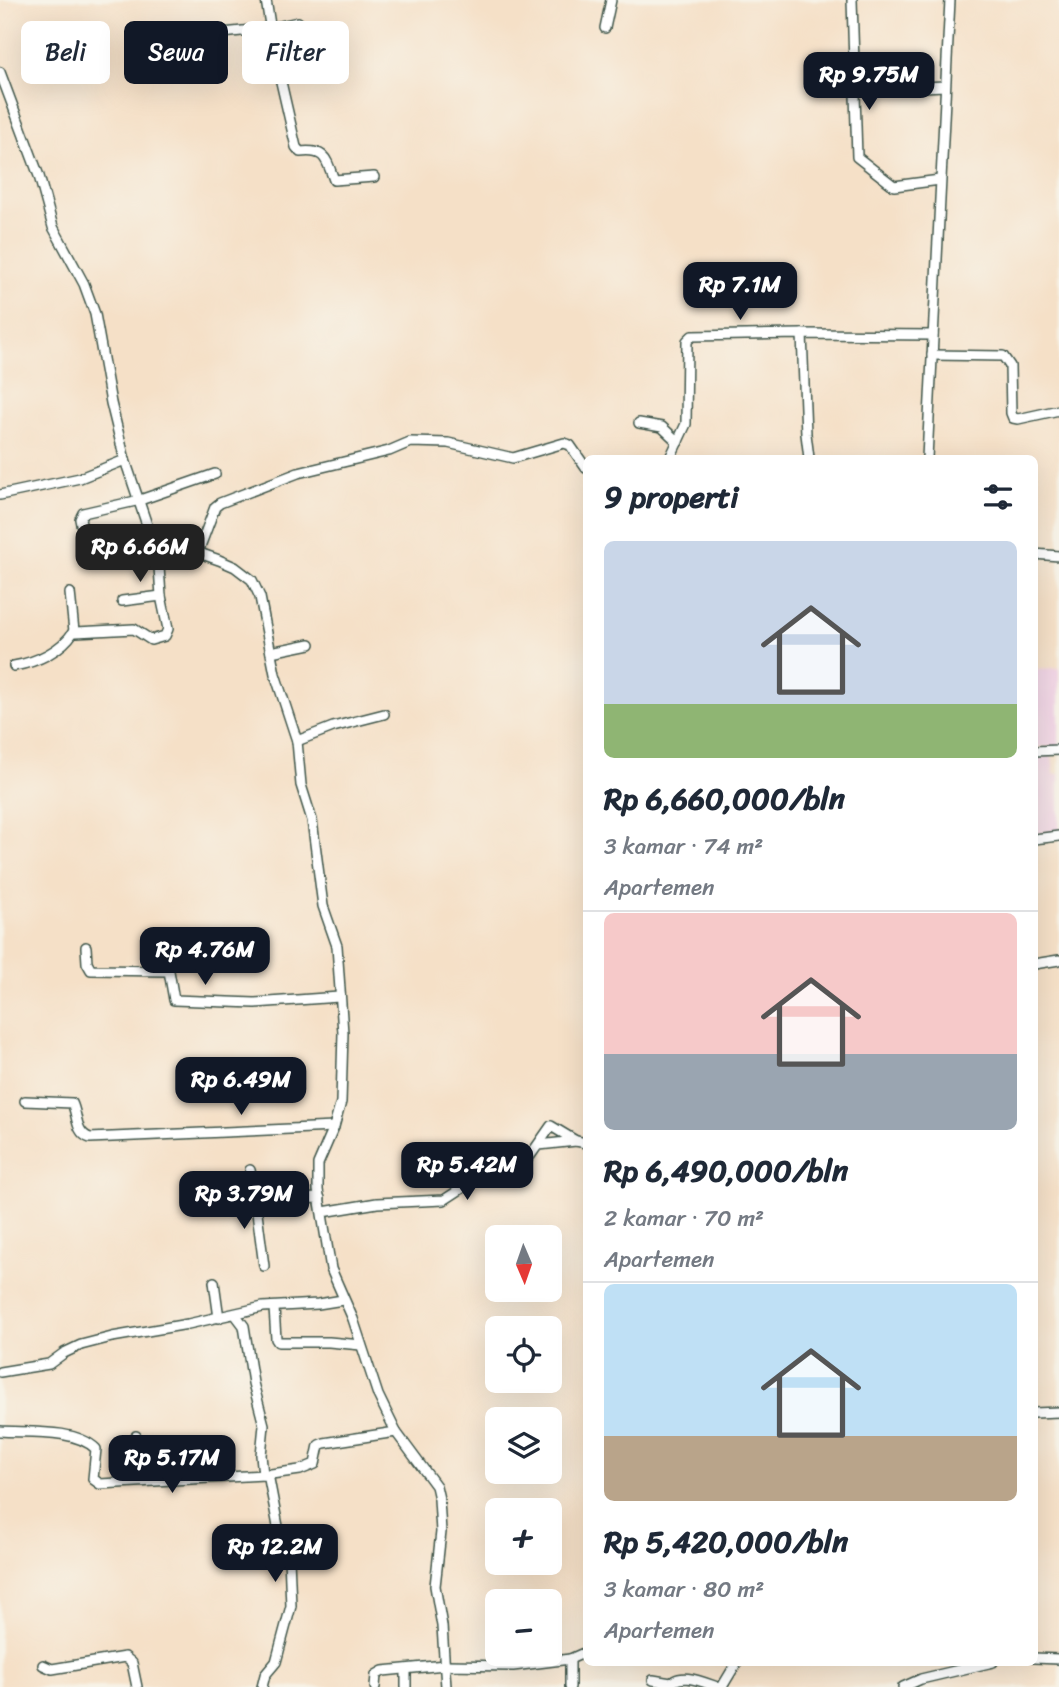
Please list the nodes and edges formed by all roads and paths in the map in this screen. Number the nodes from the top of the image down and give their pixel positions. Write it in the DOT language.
graph roads {
  1 [pos="266,0"];
  2 [pos="611,0"];
  3 [pos="852,0"];
  4 [pos="950,0"];
  5 [pos="270,21"];
  6 [pos="605,28"];
  7 [pos="0,72"];
  8 [pos="854,82"];
  9 [pos="281,84"];
  10 [pos="945,86"];
  11 [pos="374,177"];
  12 [pos="940,180"];
  13 [pos="802,334"];
  14 [pos="933,335"];
  15 [pos="932,355"];
  16 [pos="1059,410"];
  17 [pos="639,423"];
  18 [pos="678,442"];
  19 [pos="672,455"];
  20 [pos="809,455"];
  21 [pos="927,455"];
  22 [pos="125,460"];
  23 [pos="583,464"];
  24 [pos="215,474"];
  25 [pos="0,495"];
  26 [pos="140,500"];
  27 [pos="81,524"];
  28 [pos="157,538"];
  29 [pos="198,552"];
  30 [pos="1038,554"];
  31 [pos="1059,556"];
  32 [pos="70,593"];
  33 [pos="161,596"];
  34 [pos="122,601"];
  35 [pos="74,631"];
  36 [pos="310,644"];
  37 [pos="271,652"];
  38 [pos="14,666"];
  39 [pos="384,714"];
  40 [pos="297,741"];
  41 [pos="1059,750"];
  42 [pos="1038,751"];
  43 [pos="1059,836"];
  44 [pos="1038,839"];
  45 [pos="86,947"];
  46 [pos="1059,960"];
  47 [pos="1038,963"];
  48 [pos="339,997"];
  49 [pos="25,1101"];
  50 [pos="334,1127"];
  51 [pos="576,1141"];
  52 [pos="583,1142"];
  53 [pos="538,1145"];
  54 [pos="250,1170"];
  55 [pos="258,1197"];
  56 [pos="320,1198"];
  57 [pos="323,1212"];
  58 [pos="264,1266"];
  59 [pos="214,1282"];
  60 [pos="343,1300"];
  61 [pos="274,1308"];
  62 [pos="235,1314"];
  63 [pos="219,1318"];
  64 [pos="361,1346"];
  65 [pos="0,1372"];
  66 [pos="1059,1412"];
  67 [pos="1038,1413"];
  68 [pos="0,1431"];
  69 [pos="396,1432"];
  70 [pos="136,1436"];
  71 [pos="266,1475"];
  72 [pos="144,1480"];
  73 [pos="583,1653"];
  74 [pos="1038,1658"];
  75 [pos="570,1659"];
  76 [pos="1059,1659"];
  77 [pos="43,1665"];
  78 [pos="445,1665"];
  79 [pos="734,1666"];
  80 [pos="976,1666"];
  81 [pos="406,1670"];
  82 [pos="653,1680"];
  83 [pos="670,1685"];
  84 [pos="137,1687"];
  85 [pos="262,1687"];
  86 [pos="375,1687"];
  87 [pos="406,1687"];
  88 [pos="446,1687"];
  89 [pos="570,1687"];
  90 [pos="720,1687"];
  91 [pos="903,1687"];
  1 -- 5 [label="street"];
  2 -- 6 [label="street"];
  3 -- 8 [label="street"];
  4 -- 10 [label="street"];
  7 -- 22 [label="street"];
  8 -- 10 [label="street"];
  8 -- 12 [label="street"];
  9 -- 11 [label="street"];
  10 -- 12 [label="street"];
  12 -- 14 [label="street"];
  13 -- 14 [label="street"];
  13 -- 18 [label="street"];
  13 -- 20 [label="street"];
  14 -- 15 [label="street"];
  15 -- 16 [label="street"];
  15 -- 21 [label="street"];
  17 -- 18 [label="street"];
  18 -- 19 [label="street"];
  22 -- 25 [label="street"];
  22 -- 26 [label="street"];
  23 -- 29 [label="street"];
  24 -- 26 [label="street"];
  26 -- 27 [label="street"];
  26 -- 28 [label="street"];
  28 -- 29 [label="street"];
  28 -- 33 [label="street"];
  29 -- 37 [label="street"];
  30 -- 31 [label="street"];
  32 -- 35 [label="street"];
  33 -- 34 [label="street"];
  33 -- 35 [label="street"];
  35 -- 38 [label="street"];
  36 -- 37 [label="street"];
  37 -- 40 [label="street"];
  39 -- 40 [label="street"];
  40 -- 48 [label="street"];
  41 -- 42 [label="street"];
  43 -- 44 [label="street"];
  45 -- 48 [label="street"];
  46 -- 47 [label="street"];
  48 -- 50 [label="street"];
  49 -- 50 [label="street"];
  50 -- 56 [label="street"];
  51 -- 52 [label="street"];
  51 -- 53 [label="street"];
  51 -- 53 [label="street"];
  53 -- 57 [label="street"];
  54 -- 55 [label="street"];
  55 -- 56 [label="street"];
  55 -- 58 [label="street"];
  56 -- 57 [label="street"];
  57 -- 60 [label="street"];
  59 -- 63 [label="street"];
  60 -- 61 [label="street"];
  60 -- 64 [label="street"];
  61 -- 62 [label="street"];
  61 -- 64 [label="street"];
  62 -- 63 [label="street"];
  62 -- 71 [label="street"];
  63 -- 65 [label="street"];
  64 -- 69 [label="street"];
  66 -- 67 [label="street"];
  68 -- 72 [label="street"];
  69 -- 71 [label="street"];
  69 -- 78 [label="street"];
  70 -- 72 [label="street"];
  71 -- 72 [label="street"];
  71 -- 85 [label="street"];
  73 -- 75 [label="street"];
  74 -- 76 [label="street"];
  75 -- 78 [label="street"];
  75 -- 89 [label="street"];
  77 -- 84 [label="street"];
  78 -- 81 [label="street"];
  78 -- 88 [label="street"];
  79 -- 90 [label="street"];
  80 -- 91 [label="street"];
  81 -- 86 [label="street"];
  81 -- 87 [label="street"];
  82 -- 83 [label="street"];
  83 -- 90 [label="street"];
}
